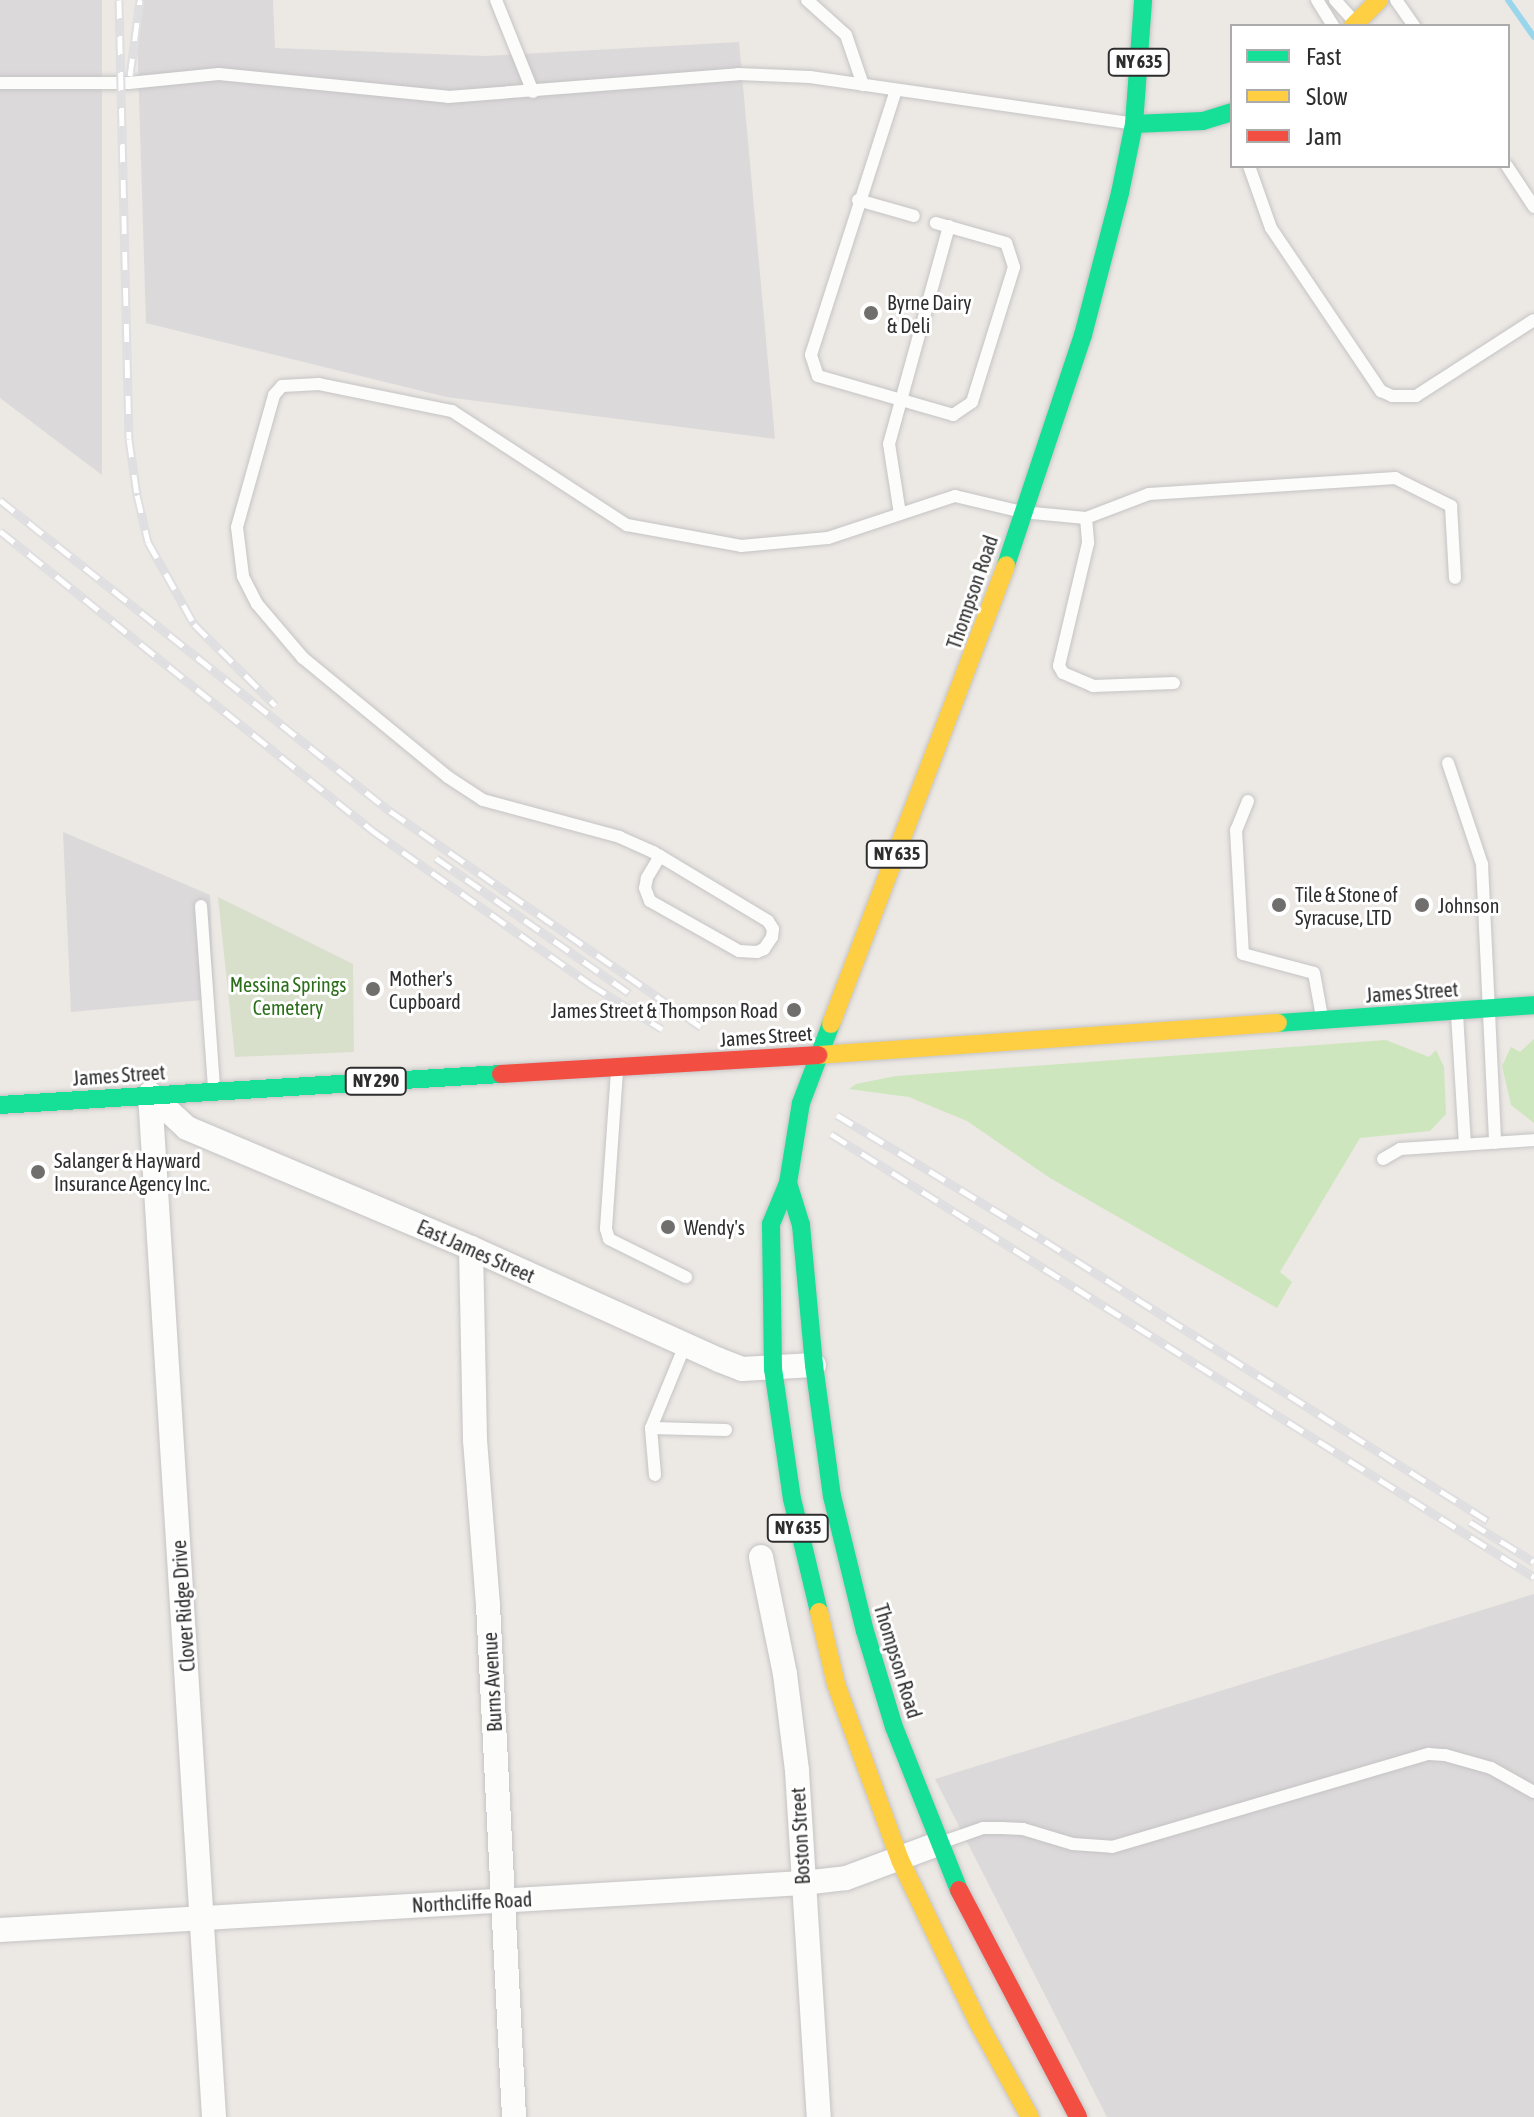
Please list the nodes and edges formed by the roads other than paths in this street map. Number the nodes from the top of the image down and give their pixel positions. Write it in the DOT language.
graph roads {
  1 [pos="496,0"];
  2 [pos="807,0"];
  3 [pos="1143,0"];
  4 [pos="1317,0"];
  5 [pos="1335,0"];
  6 [pos="1379,0"];
  7 [pos="1396,0"];
  8 [pos="1332,24"];
  9 [pos="1354,24"];
  10 [pos="1356,24"];
  11 [pos="1413,24"];
  12 [pos="0,83"];
  13 [pos="863,85"];
  14 [pos="896,90"];
  15 [pos="533,92"];
  16 [pos="1230,113"];
  17 [pos="1134,124"];
  18 [pos="1250,168"];
  19 [pos="1508,168"];
  20 [pos="858,200"];
  21 [pos="1534,207"];
  22 [pos="914,216"];
  23 [pos="936,223"];
  24 [pos="949,226"];
  25 [pos="1534,320"];
  26 [pos="901,400"];
  27 [pos="1022,512"];
  28 [pos="900,514"];
  29 [pos="1086,518"];
  30 [pos="1455,578"];
  31 [pos="1174,683"];
  32 [pos="1448,763"];
  33 [pos="1248,801"];
  34 [pos="660,856"];
  35 [pos="201,906"];
  36 [pos="1534,1005"];
  37 [pos="1487,1009"];
  38 [pos="1456,1011"];
  39 [pos="1322,1020"];
  40 [pos="818,1055"];
  41 [pos="617,1067"];
  42 [pos="214,1091"];
  43 [pos="150,1094"];
  44 [pos="0,1105"];
  45 [pos="1534,1140"];
  46 [pos="1495,1143"];
  47 [pos="1465,1144"];
  48 [pos="1383,1159"];
  49 [pos="788,1183"];
  50 [pos="471,1248"];
  51 [pos="686,1277"];
  52 [pos="685,1345"];
  53 [pos="814,1365"];
  54 [pos="773,1369"];
  55 [pos="651,1428"];
  56 [pos="726,1430"];
  57 [pos="655,1475"];
  58 [pos="761,1557"];
  59 [pos="1534,1792"];
  60 [pos="938,1844"];
  61 [pos="900,1860"];
  62 [pos="803,1883"];
  63 [pos="503,1900"];
  64 [pos="204,1920"];
  65 [pos="0,1930"];
  66 [pos="214,2117"];
  67 [pos="514,2117"];
  68 [pos="819,2117"];
  69 [pos="1030,2117"];
  70 [pos="1078,2117"];
  1 -- 15 [label="lane"];
  2 -- 13 [label="lane"];
  3 -- 17 [label="main road, Thompson Road / NY 635"];
  4 -- 8 [label="lane"];
  5 -- 9 [label="lane"];
  6 -- 10 [label="main road"];
  7 -- 11 [label="lane"];
  12 -- 15 [label="lane"];
  13 -- 14 [label="lane"];
  13 -- 15 [label="lane"];
  14 -- 17 [label="lane"];
  14 -- 20 [label="lane"];
  16 -- 17 [label="main road"];
  17 -- 27 [label="main road, Thompson Road / NY 635"];
  18 -- 25 [label="lane"];
  19 -- 21 [label="lane"];
  20 -- 22 [label="lane"];
  20 -- 26 [label="lane"];
  23 -- 24 [label="lane"];
  24 -- 26 [label="lane"];
  24 -- 26 [label="lane"];
  26 -- 28 [label="lane"];
  27 -- 28 [label="lane"];
  27 -- 29 [label="lane"];
  27 -- 40 [label="main road, Thompson Road / NY 635"];
  28 -- 34 [label="lane"];
  29 -- 30 [label="lane"];
  29 -- 31 [label="lane"];
  32 -- 37 [label="lane"];
  33 -- 39 [label="lane"];
  34 -- 34 [label="lane"];
  35 -- 42 [label="lane"];
  36 -- 37 [label="main road, James Street / NY 290"];
  37 -- 38 [label="main road, James Street / NY 290"];
  37 -- 46 [label="lane"];
  38 -- 39 [label="main road, James Street / NY 290"];
  38 -- 47 [label="lane"];
  39 -- 40 [label="main road, James Street / NY 290"];
  40 -- 41 [label="main road, James Street / NY 290"];
  40 -- 49 [label="main road, Thompson Road / NY 635"];
  41 -- 42 [label="main road, James Street / NY 290"];
  41 -- 51 [label="lane"];
  42 -- 43 [label="main road, James Street / NY 290"];
  43 -- 44 [label="main road, James Street / NY 290"];
  43 -- 50 [label="street, East James Street"];
  43 -- 64 [label="street, Clover Ridge Drive"];
  45 -- 46 [label="lane"];
  46 -- 47 [label="lane"];
  47 -- 48 [label="lane"];
  49 -- 53 [label="main road, Thompson Road / NY 635"];
  49 -- 54 [label="main road, Thompson Road / NY 635"];
  50 -- 52 [label="street, East James Street"];
  50 -- 63 [label="street, Burns Avenue"];
  52 -- 54 [label="street, East James Street"];
  52 -- 55 [label="lane"];
  53 -- 54 [label="street, East James Street"];
  53 -- 60 [label="main road, Thompson Road / NY 635"];
  54 -- 61 [label="main road, Thompson Road / NY 635"];
  55 -- 56 [label="lane"];
  55 -- 57 [label="lane"];
  58 -- 62 [label="street, Boston Street"];
  59 -- 60 [label="lane"];
  60 -- 61 [label="street, Northcliffe Road"];
  60 -- 70 [label="main road, Thompson Road / NY 635"];
  61 -- 62 [label="street, Northcliffe Road"];
  61 -- 69 [label="main road, Thompson Road / NY 635"];
  62 -- 63 [label="street, Northcliffe Road"];
  62 -- 68 [label="street, Boston Street"];
  63 -- 64 [label="street, Northcliffe Road"];
  63 -- 67 [label="street, Burns Avenue"];
  64 -- 65 [label="street, Northcliffe Road"];
  64 -- 66 [label="street, Clover Ridge Drive"];
}
